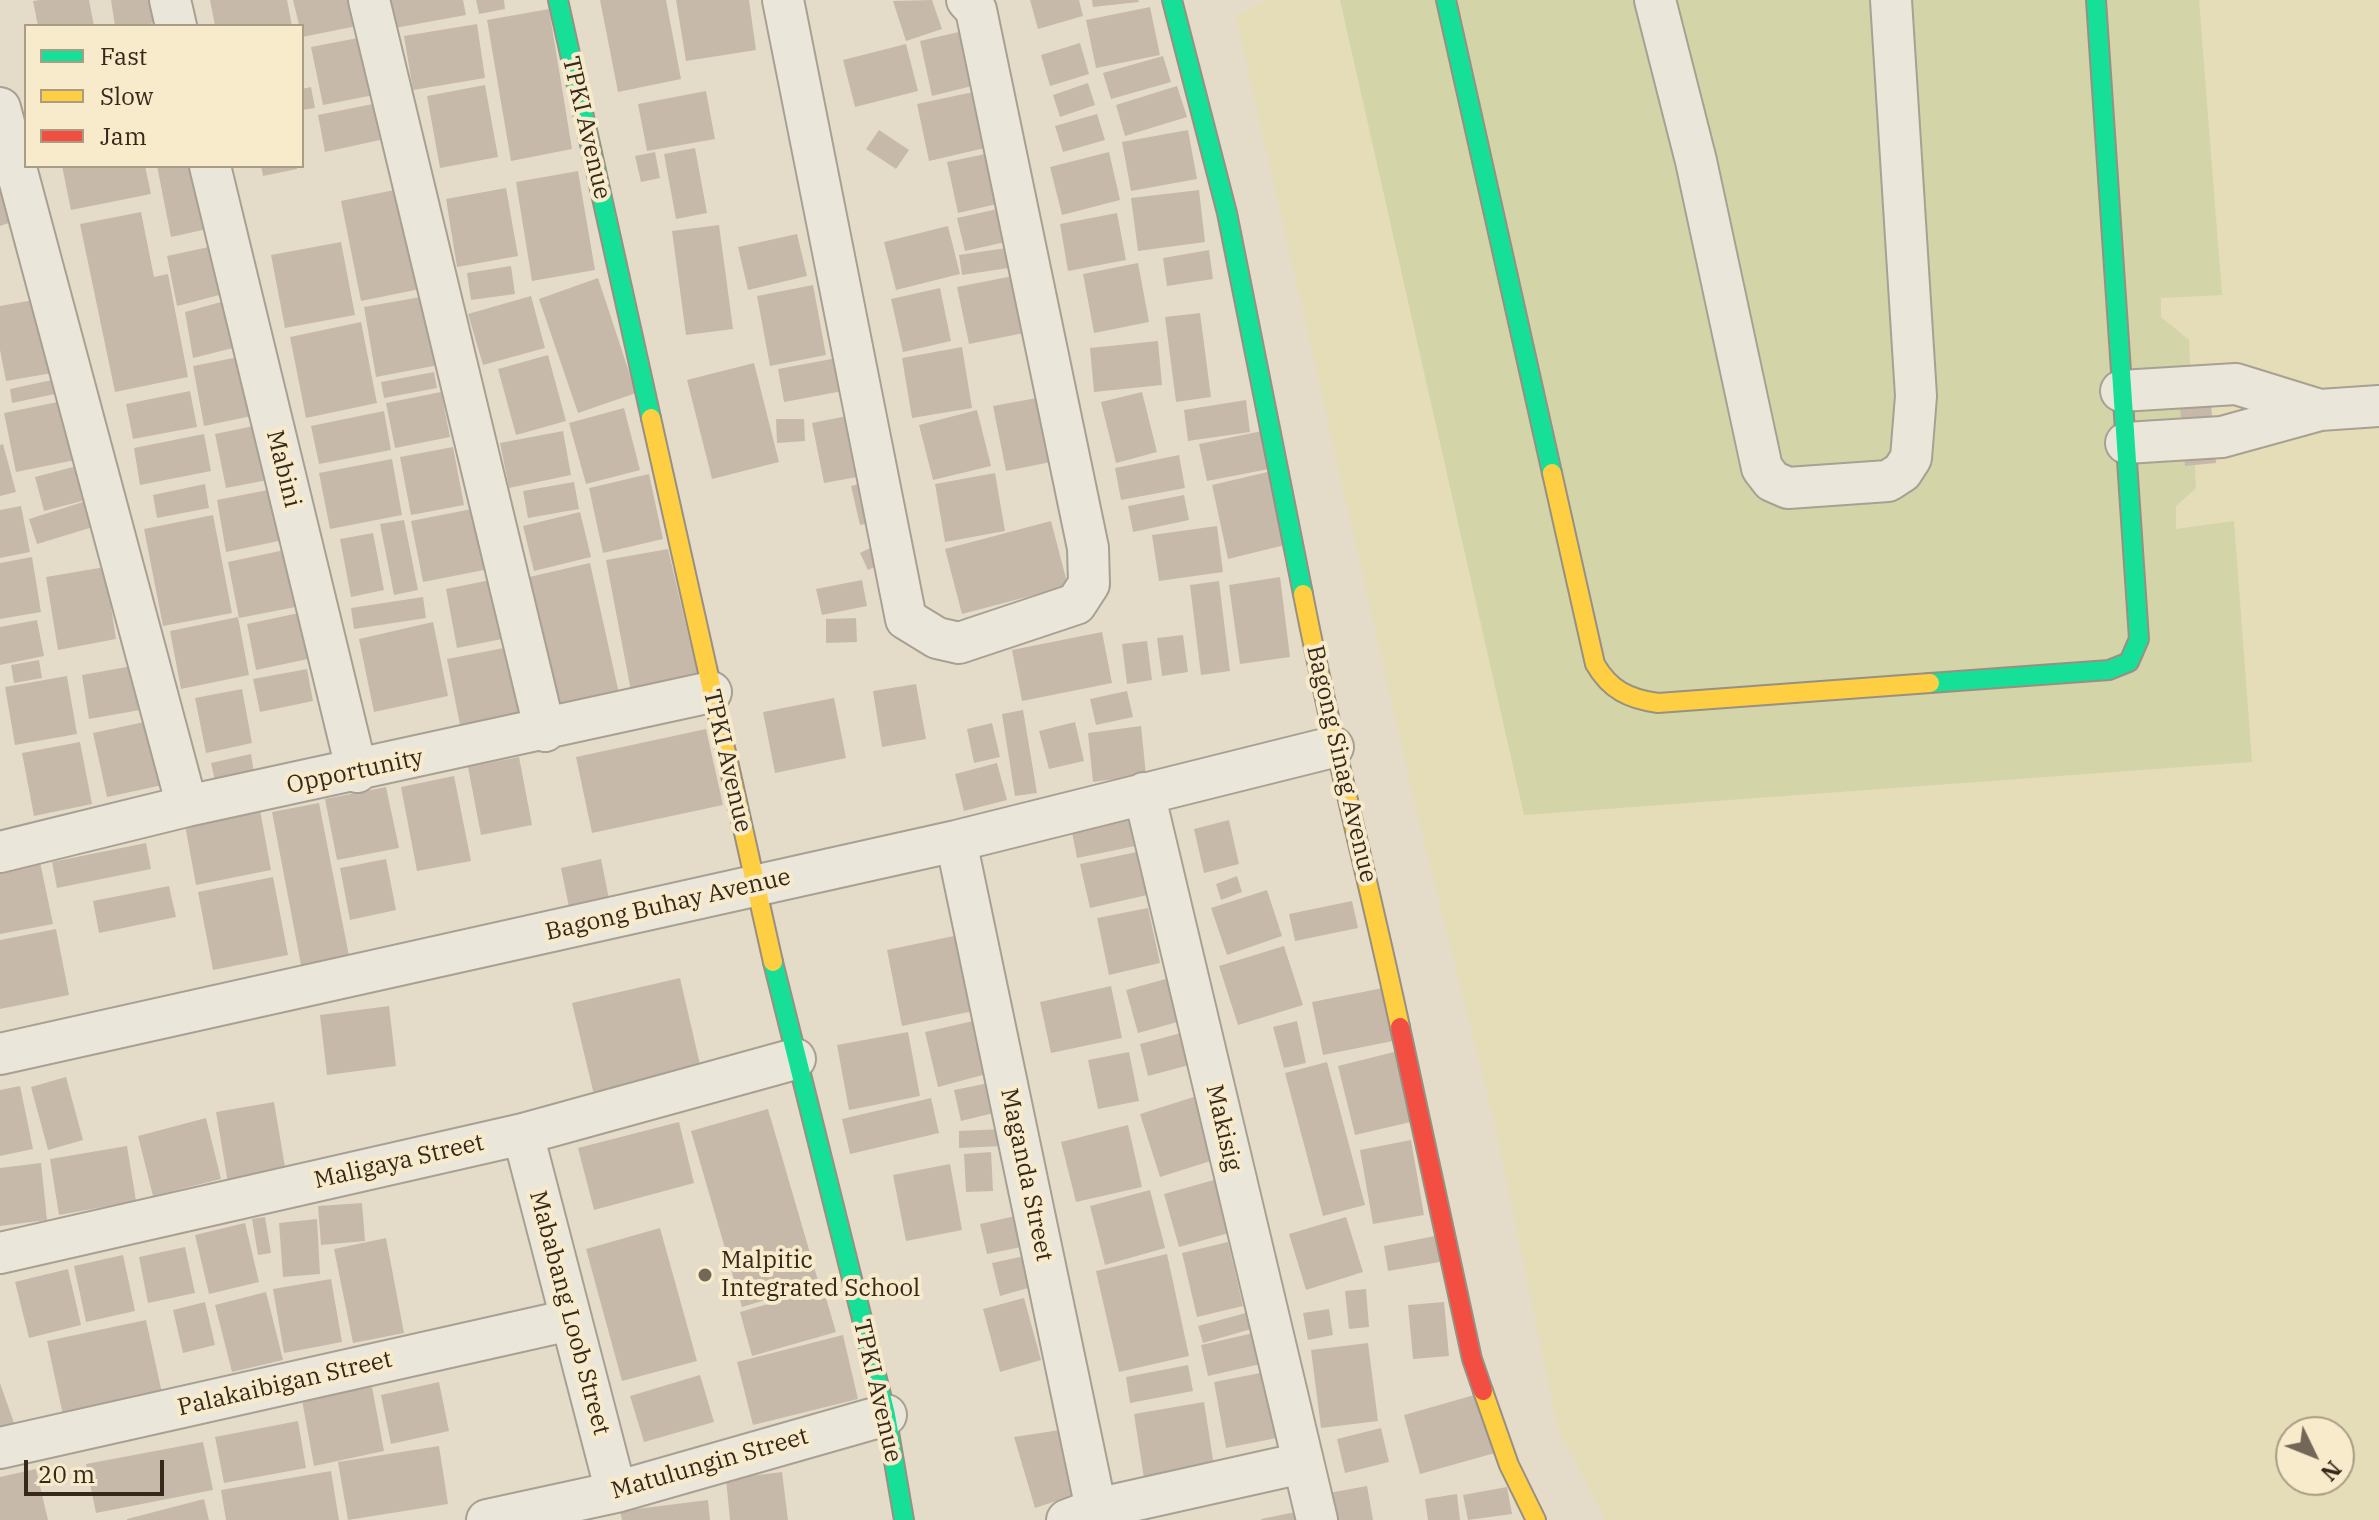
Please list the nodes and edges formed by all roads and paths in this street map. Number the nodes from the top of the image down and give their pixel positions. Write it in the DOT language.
graph roads {
  1 [pos="170,0"];
  2 [pos="369,0"];
  3 [pos="558,0"];
  4 [pos="783,0"];
  5 [pos="967,0"];
  6 [pos="1172,0"];
  7 [pos="1446,0"];
  8 [pos="1655,0"];
  9 [pos="1891,0"];
  10 [pos="2096,0"];
  11 [pos="176,24"];
  12 [pos="0,108"];
  13 [pos="210,168"];
  14 [pos="2121,391"];
  15 [pos="2379,406"];
  16 [pos="2320,410"];
  17 [pos="2126,443"];
  18 [pos="711,692"];
  19 [pos="545,731"];
  20 [pos="1333,747"];
  21 [pos="357,772"];
  22 [pos="1144,793"];
  23 [pos="187,806"];
  24 [pos="956,841"];
  25 [pos="0,852"];
  26 [pos="756,885"];
  27 [pos="0,1054"];
  28 [pos="795,1059"];
  29 [pos="523,1134"];
  30 [pos="0,1253"];
  31 [pos="570,1320"];
  32 [pos="886,1415"];
  33 [pos="0,1448"];
  34 [pos="1302,1463"];
  35 [pos="616,1492"];
  36 [pos="1082,1514"];
  37 [pos="487,1520"];
  38 [pos="904,1520"];
  39 [pos="1317,1520"];
  40 [pos="1536,1520"];
  1 -- 11 [label="street"];
  2 -- 19 [label="street"];
  3 -- 18 [label="street, TPKI Avenue"];
  4 -- 5 [label="street"];
  6 -- 20 [label="street, Bagong Sinag Avenue"];
  7 -- 17 [label="street"];
  8 -- 9 [label="street"];
  10 -- 14 [label="street"];
  12 -- 23 [label="street"];
  13 -- 21 [label="street, Mabini"];
  14 -- 16 [label="street"];
  14 -- 17 [label="street"];
  15 -- 16 [label="street"];
  16 -- 17 [label="street"];
  18 -- 19 [label="street, Opportunity"];
  18 -- 26 [label="street, TPKI Avenue"];
  19 -- 21 [label="street, Opportunity"];
  20 -- 22 [label="street, Bagong Buhay Avenue"];
  20 -- 40 [label="street, Bagong Sinag Avenue"];
  21 -- 23 [label="street, Opportunity"];
  22 -- 24 [label="street, Bagong Buhay Avenue"];
  22 -- 34 [label="street, Makisig"];
  23 -- 25 [label="street, Opportunity"];
  24 -- 26 [label="street, Bagong Buhay Avenue"];
  24 -- 36 [label="street, Maganda Street"];
  26 -- 27 [label="street, Bagong Buhay Avenue"];
  26 -- 28 [label="street, TPKI Avenue"];
  28 -- 29 [label="street, Maligaya Street"];
  28 -- 32 [label="street, TPKI Avenue"];
  29 -- 30 [label="street, Maligaya Street"];
  29 -- 31 [label="street, Mababang Loob Street"];
  31 -- 33 [label="street, Palakaibigan Street"];
  31 -- 35 [label="street, Mababang Loob Street"];
  32 -- 35 [label="street, Matulungin Street"];
  32 -- 38 [label="street, TPKI Avenue"];
  34 -- 36 [label="street"];
  34 -- 39 [label="street, Makisig"];
  35 -- 37 [label="street, Matulungin Street"];
}
